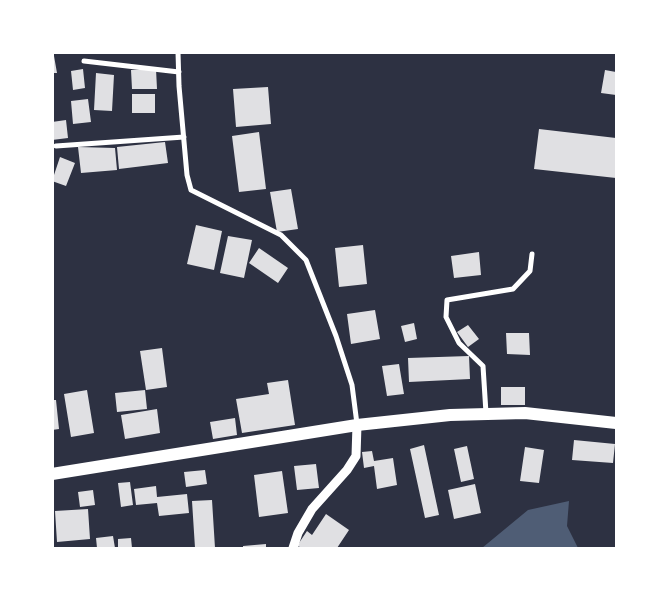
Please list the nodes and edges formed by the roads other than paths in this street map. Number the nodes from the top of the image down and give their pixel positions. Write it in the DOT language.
graph roads {
  1 [pos="178,52"];
  2 [pos="84,61"];
  3 [pos="179,72"];
  4 [pos="184,137"];
  5 [pos="56,146"];
  6 [pos="532,254"];
  7 [pos="486,414"];
  8 [pos="616,423"];
  9 [pos="357,425"];
  10 [pos="52,474"];
  11 [pos="293,548"];
  1 -- 3 [label="street"];
  2 -- 3 [label="street"];
  3 -- 4 [label="street"];
  4 -- 5 [label="street"];
  4 -- 9 [label="street"];
  6 -- 7 [label="street"];
  7 -- 8 [label="main road"];
  7 -- 9 [label="main road"];
  9 -- 10 [label="main road"];
  9 -- 11 [label="street"];
}
